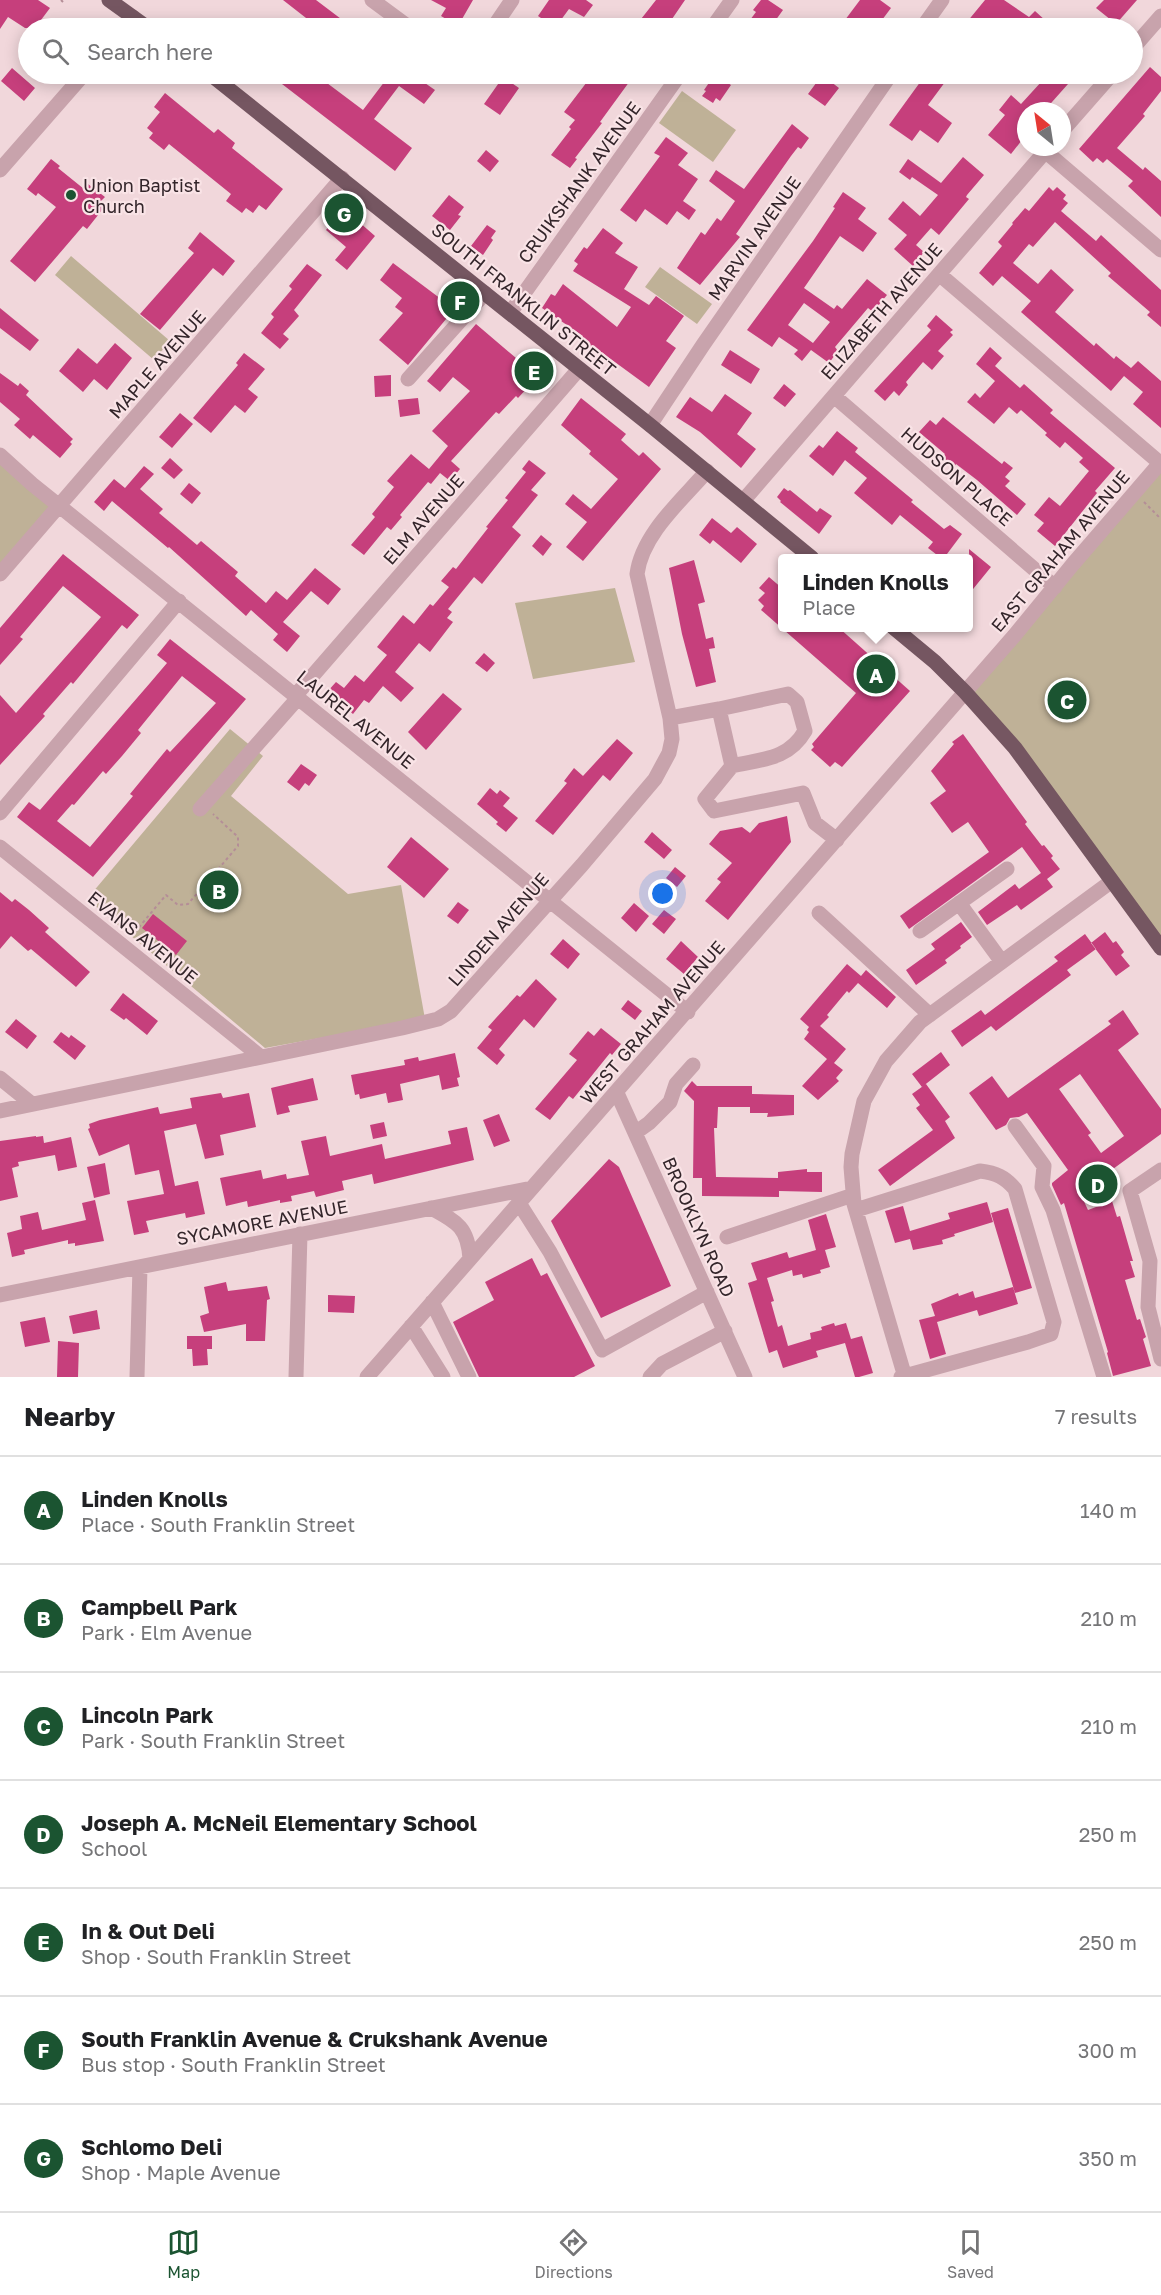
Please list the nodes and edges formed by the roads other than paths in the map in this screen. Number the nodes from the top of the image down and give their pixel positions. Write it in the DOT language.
graph roads {
  1 [pos="109,0"];
  2 [pos="372,0"];
  3 [pos="512,0"];
  4 [pos="732,0"];
  5 [pos="942,0"];
  6 [pos="124,18"];
  7 [pos="396,18"];
  8 [pos="500,18"];
  9 [pos="719,18"];
  10 [pos="929,18"];
  11 [pos="1158,27"];
  12 [pos="1143,40"];
  13 [pos="75,84"];
  14 [pos="223,84"];
  15 [pos="673,84"];
  16 [pos="884,84"];
  17 [pos="1103,84"];
  18 [pos="1071,121"];
  19 [pos="1041,156"];
  20 [pos="1055,156"];
  21 [pos="0,170"];
  22 [pos="342,178"];
  23 [pos="1161,250"];
  24 [pos="939,274"];
  25 [pos="485,293"];
  26 [pos="510,313"];
  27 [pos="579,369"];
  28 [pos="408,379"];
  29 [pos="834,396"];
  30 [pos="650,425"];
  31 [pos="0,455"];
  32 [pos="1160,463"];
  33 [pos="707,471"];
  34 [pos="743,501"];
  35 [pos="60,506"];
  36 [pos="807,554"];
  37 [pos="0,574"];
  38 [pos="1055,587"];
  39 [pos="179,602"];
  40 [pos="900,632"];
  41 [pos="966,692"];
  42 [pos="297,697"];
  43 [pos="719,709"];
  44 [pos="670,718"];
  45 [pos="732,766"];
  46 [pos="202,807"];
  47 [pos="0,813"];
  48 [pos="837,840"];
  49 [pos="0,847"];
  50 [pos="1007,869"];
  51 [pos="1112,881"];
  52 [pos="550,900"];
  53 [pos="959,903"];
  54 [pos="819,913"];
  55 [pos="920,931"];
  56 [pos="1161,948"];
  57 [pos="1002,962"];
  58 [pos="688,1012"];
  59 [pos="930,1015"];
  60 [pos="261,1057"];
  61 [pos="693,1065"];
  62 [pos="0,1078"];
  63 [pos="616,1093"];
  64 [pos="32,1104"];
  65 [pos="0,1111"];
  66 [pos="1015,1126"];
  67 [pos="635,1133"];
  68 [pos="1161,1170"];
  69 [pos="532,1188"];
  70 [pos="855,1202"];
  71 [pos="519,1203"];
  72 [pos="431,1208"];
  73 [pos="300,1234"];
  74 [pos="727,1237"];
  75 [pos="470,1259"];
  76 [pos="140,1267"];
  77 [pos="707,1292"];
  78 [pos="0,1295"];
  79 [pos="432,1302"];
  80 [pos="411,1326"];
  81 [pos="725,1331"];
  82 [pos="1161,1359"];
  83 [pos="137,1377"];
  84 [pos="296,1377"];
  85 [pos="367,1377"];
  86 [pos="443,1377"];
  87 [pos="469,1377"];
  88 [pos="650,1377"];
  89 [pos="746,1377"];
  90 [pos="904,1377"];
  91 [pos="1104,1377"];
  1 -- 6 [label="main road"];
  2 -- 7 [label="street"];
  3 -- 8 [label="street"];
  4 -- 9 [label="street"];
  5 -- 10 [label="street"];
  11 -- 12 [label="street"];
  13 -- 21 [label="street"];
  14 -- 22 [label="main road, SOUTH FRANKLIN STREET"];
  15 -- 26 [label="street, CRUIKSHANK AVENUE"];
  16 -- 30 [label="street, MARVIN AVENUE"];
  17 -- 18 [label="street"];
  19 -- 24 [label="street, ELIZABETH AVENUE"];
  20 -- 23 [label="street"];
  22 -- 25 [label="main road, SOUTH FRANKLIN STREET"];
  22 -- 35 [label="street, MAPLE AVENUE"];
  24 -- 29 [label="street, ELIZABETH AVENUE"];
  24 -- 32 [label="street"];
  25 -- 26 [label="main road, SOUTH FRANKLIN STREET"];
  25 -- 28 [label="street"];
  26 -- 27 [label="main road, SOUTH FRANKLIN STREET"];
  27 -- 30 [label="main road, SOUTH FRANKLIN STREET"];
  27 -- 42 [label="street, ELM AVENUE"];
  29 -- 34 [label="street, ELIZABETH AVENUE"];
  29 -- 38 [label="street, HUDSON PLACE"];
  30 -- 33 [label="main road, SOUTH FRANKLIN STREET"];
  31 -- 35 [label="street, LAUREL AVENUE"];
  32 -- 38 [label="street, EAST GRAHAM AVENUE"];
  33 -- 34 [label="main road, SOUTH FRANKLIN STREET"];
  33 -- 44 [label="street, LINDEN AVENUE"];
  34 -- 36 [label="main road, SOUTH FRANKLIN STREET"];
  35 -- 37 [label="street, MAPLE AVENUE"];
  35 -- 39 [label="street, LAUREL AVENUE"];
  38 -- 41 [label="street, EAST GRAHAM AVENUE"];
  39 -- 42 [label="street, LAUREL AVENUE"];
  39 -- 47 [label="street"];
  40 -- 41 [label="main road"];
  41 -- 48 [label="street, WEST GRAHAM AVENUE"];
  41 -- 51 [label="main road"];
  42 -- 46 [label="street, ELM AVENUE"];
  42 -- 52 [label="street, LAUREL AVENUE"];
  43 -- 44 [label="street"];
  43 -- 45 [label="street"];
  43 -- 45 [label="street"];
  44 -- 52 [label="street, LINDEN AVENUE"];
  45 -- 48 [label="street"];
  48 -- 58 [label="street, WEST GRAHAM AVENUE"];
  49 -- 60 [label="street, EVANS AVENUE"];
  50 -- 53 [label="street"];
  51 -- 56 [label="main road"];
  51 -- 57 [label="street"];
  52 -- 58 [label="street, LAUREL AVENUE"];
  52 -- 60 [label="street, LINDEN AVENUE"];
  53 -- 55 [label="street"];
  53 -- 57 [label="street"];
  54 -- 59 [label="street"];
  57 -- 59 [label="street"];
  58 -- 63 [label="street, WEST GRAHAM AVENUE"];
  59 -- 70 [label="street"];
  60 -- 64 [label="street, LINDEN AVENUE"];
  61 -- 67 [label="street"];
  62 -- 64 [label="street"];
  63 -- 67 [label="street, BROOKLYN ROAD"];
  63 -- 69 [label="street, WEST GRAHAM AVENUE"];
  64 -- 65 [label="street, LINDEN AVENUE"];
  66 -- 91 [label="street"];
  67 -- 77 [label="street, BROOKLYN ROAD"];
  68 -- 82 [label="street"];
  69 -- 71 [label="street, WEST GRAHAM AVENUE"];
  69 -- 72 [label="street, SYCAMORE AVENUE"];
  70 -- 74 [label="street"];
  70 -- 90 [label="street"];
  70 -- 90 [label="street"];
  71 -- 75 [label="street, WEST GRAHAM AVENUE"];
  71 -- 77 [label="street"];
  72 -- 73 [label="street, SYCAMORE AVENUE"];
  72 -- 75 [label="street"];
  73 -- 76 [label="street, SYCAMORE AVENUE"];
  73 -- 84 [label="street"];
  75 -- 79 [label="street, WEST GRAHAM AVENUE"];
  76 -- 78 [label="street, SYCAMORE AVENUE"];
  76 -- 83 [label="street"];
  77 -- 81 [label="street, BROOKLYN ROAD"];
  79 -- 80 [label="street, WEST GRAHAM AVENUE"];
  79 -- 87 [label="street"];
  80 -- 85 [label="street, WEST GRAHAM AVENUE"];
  80 -- 86 [label="street"];
  81 -- 88 [label="street"];
  81 -- 89 [label="street, BROOKLYN ROAD"];
}
